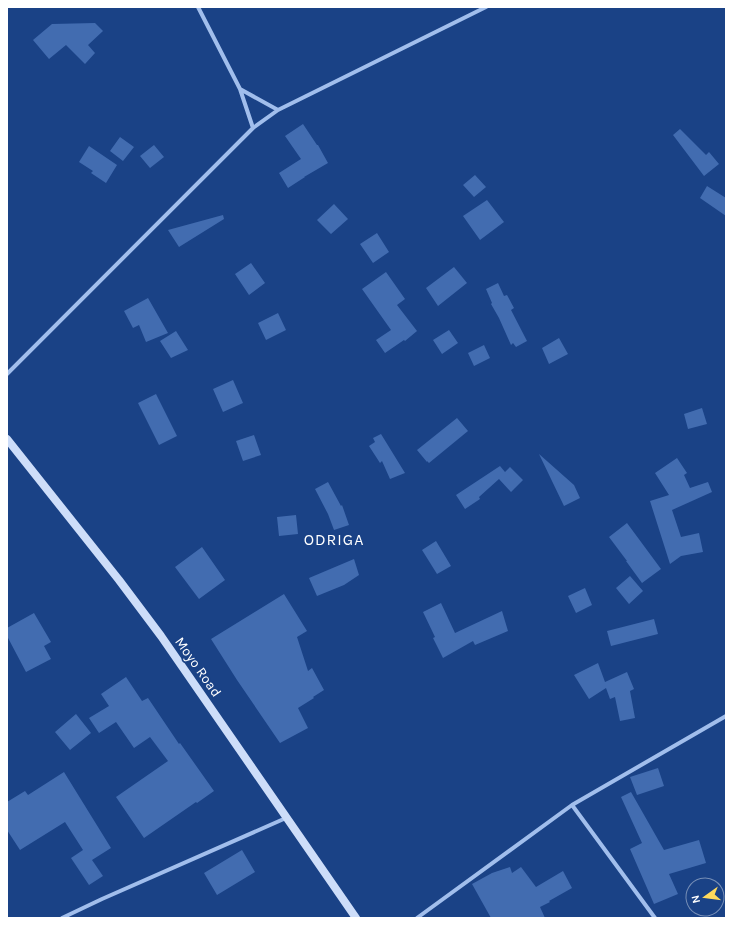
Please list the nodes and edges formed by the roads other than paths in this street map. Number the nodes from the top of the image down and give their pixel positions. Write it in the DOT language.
graph roads {
  1 [pos="198,7"];
  2 [pos="486,7"];
  3 [pos="240,89"];
  4 [pos="278,110"];
  5 [pos="252,128"];
  6 [pos="7,374"];
  7 [pos="7,439"];
  8 [pos="726,716"];
  9 [pos="572,805"];
  10 [pos="286,818"];
  11 [pos="62,918"];
  12 [pos="356,918"];
  13 [pos="417,918"];
  14 [pos="656,918"];
  1 -- 3 [label="street"];
  2 -- 4 [label="street"];
  3 -- 4 [label="street"];
  3 -- 5 [label="street"];
  4 -- 5 [label="street"];
  5 -- 6 [label="street"];
  7 -- 10 [label="main road, Moyo Road"];
  8 -- 9 [label="street"];
  9 -- 13 [label="street"];
  9 -- 14 [label="street"];
  10 -- 11 [label="street"];
  10 -- 12 [label="main road, Moyo Road"];
}
